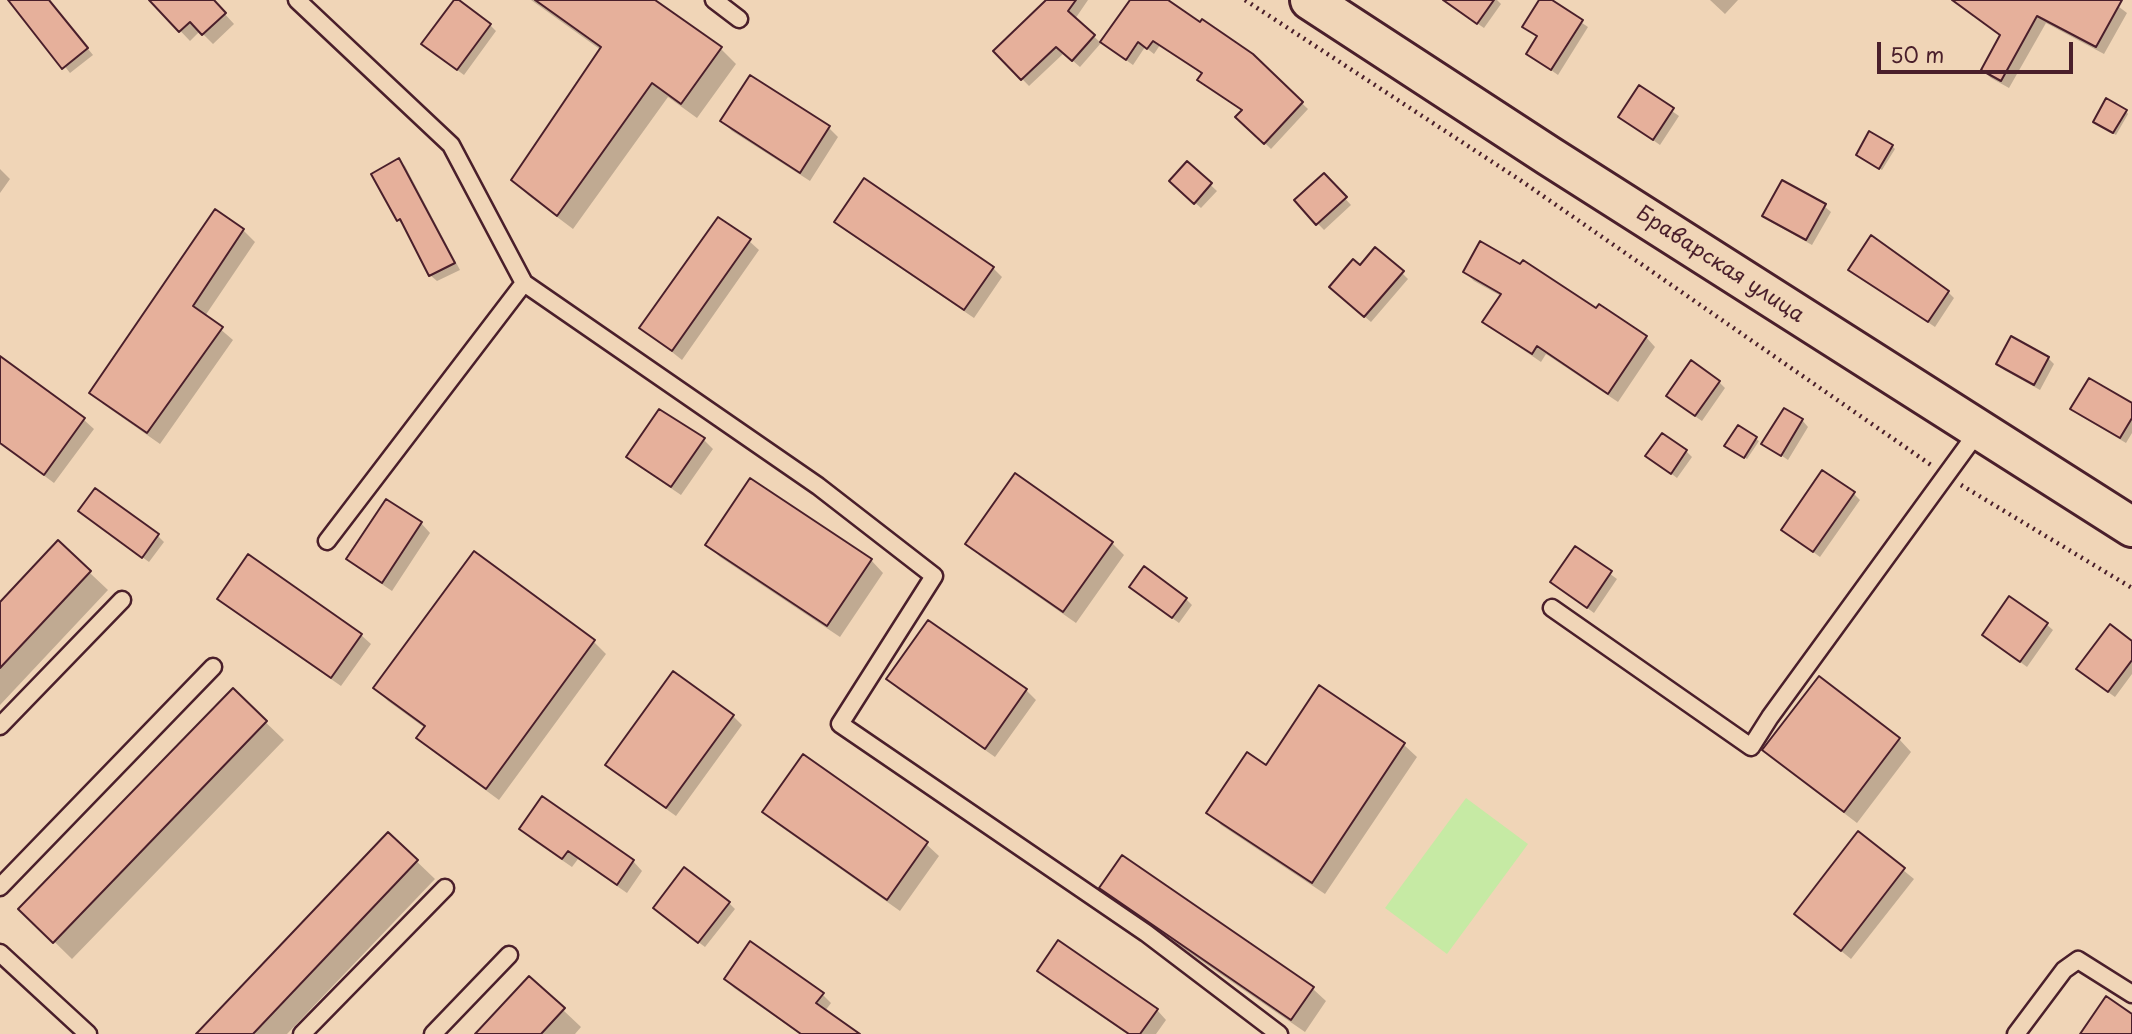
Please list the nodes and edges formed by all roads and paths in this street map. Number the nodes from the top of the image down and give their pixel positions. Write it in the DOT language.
graph roads {
  1 [pos="298,0"];
  2 [pos="714,0"];
  3 [pos="1245,0"];
  4 [pos="1310,0"];
  5 [pos="739,19"];
  6 [pos="524,283"];
  7 [pos="1979,430"];
  8 [pos="1945,475"];
  9 [pos="2132,527"];
  10 [pos="327,541"];
  11 [pos="2132,588"];
  12 [pos="122,600"];
  13 [pos="1552,608"];
  14 [pos="213,667"];
  15 [pos="0,726"];
  16 [pos="0,887"];
  17 [pos="445,888"];
  18 [pos="0,953"];
  19 [pos="509,955"];
  20 [pos="2132,994"];
  21 [pos="88,1034"];
  22 [pos="302,1034"];
  23 [pos="433,1034"];
  24 [pos="1279,1034"];
  25 [pos="2016,1034"];
  1 -- 6 [label="lane"];
  2 -- 5 [label="lane"];
  3 -- 8 [label="path"];
  4 -- 7 [label="main road, Браварская улица"];
  6 -- 10 [label="lane"];
  6 -- 24 [label="lane"];
  7 -- 8 [label="lane"];
  7 -- 9 [label="main road, Браварская улица"];
  8 -- 11 [label="path"];
  8 -- 13 [label="lane"];
  12 -- 15 [label="lane"];
  14 -- 16 [label="lane"];
  17 -- 22 [label="lane"];
  18 -- 21 [label="lane"];
  19 -- 23 [label="lane"];
  20 -- 25 [label="lane"];
}
